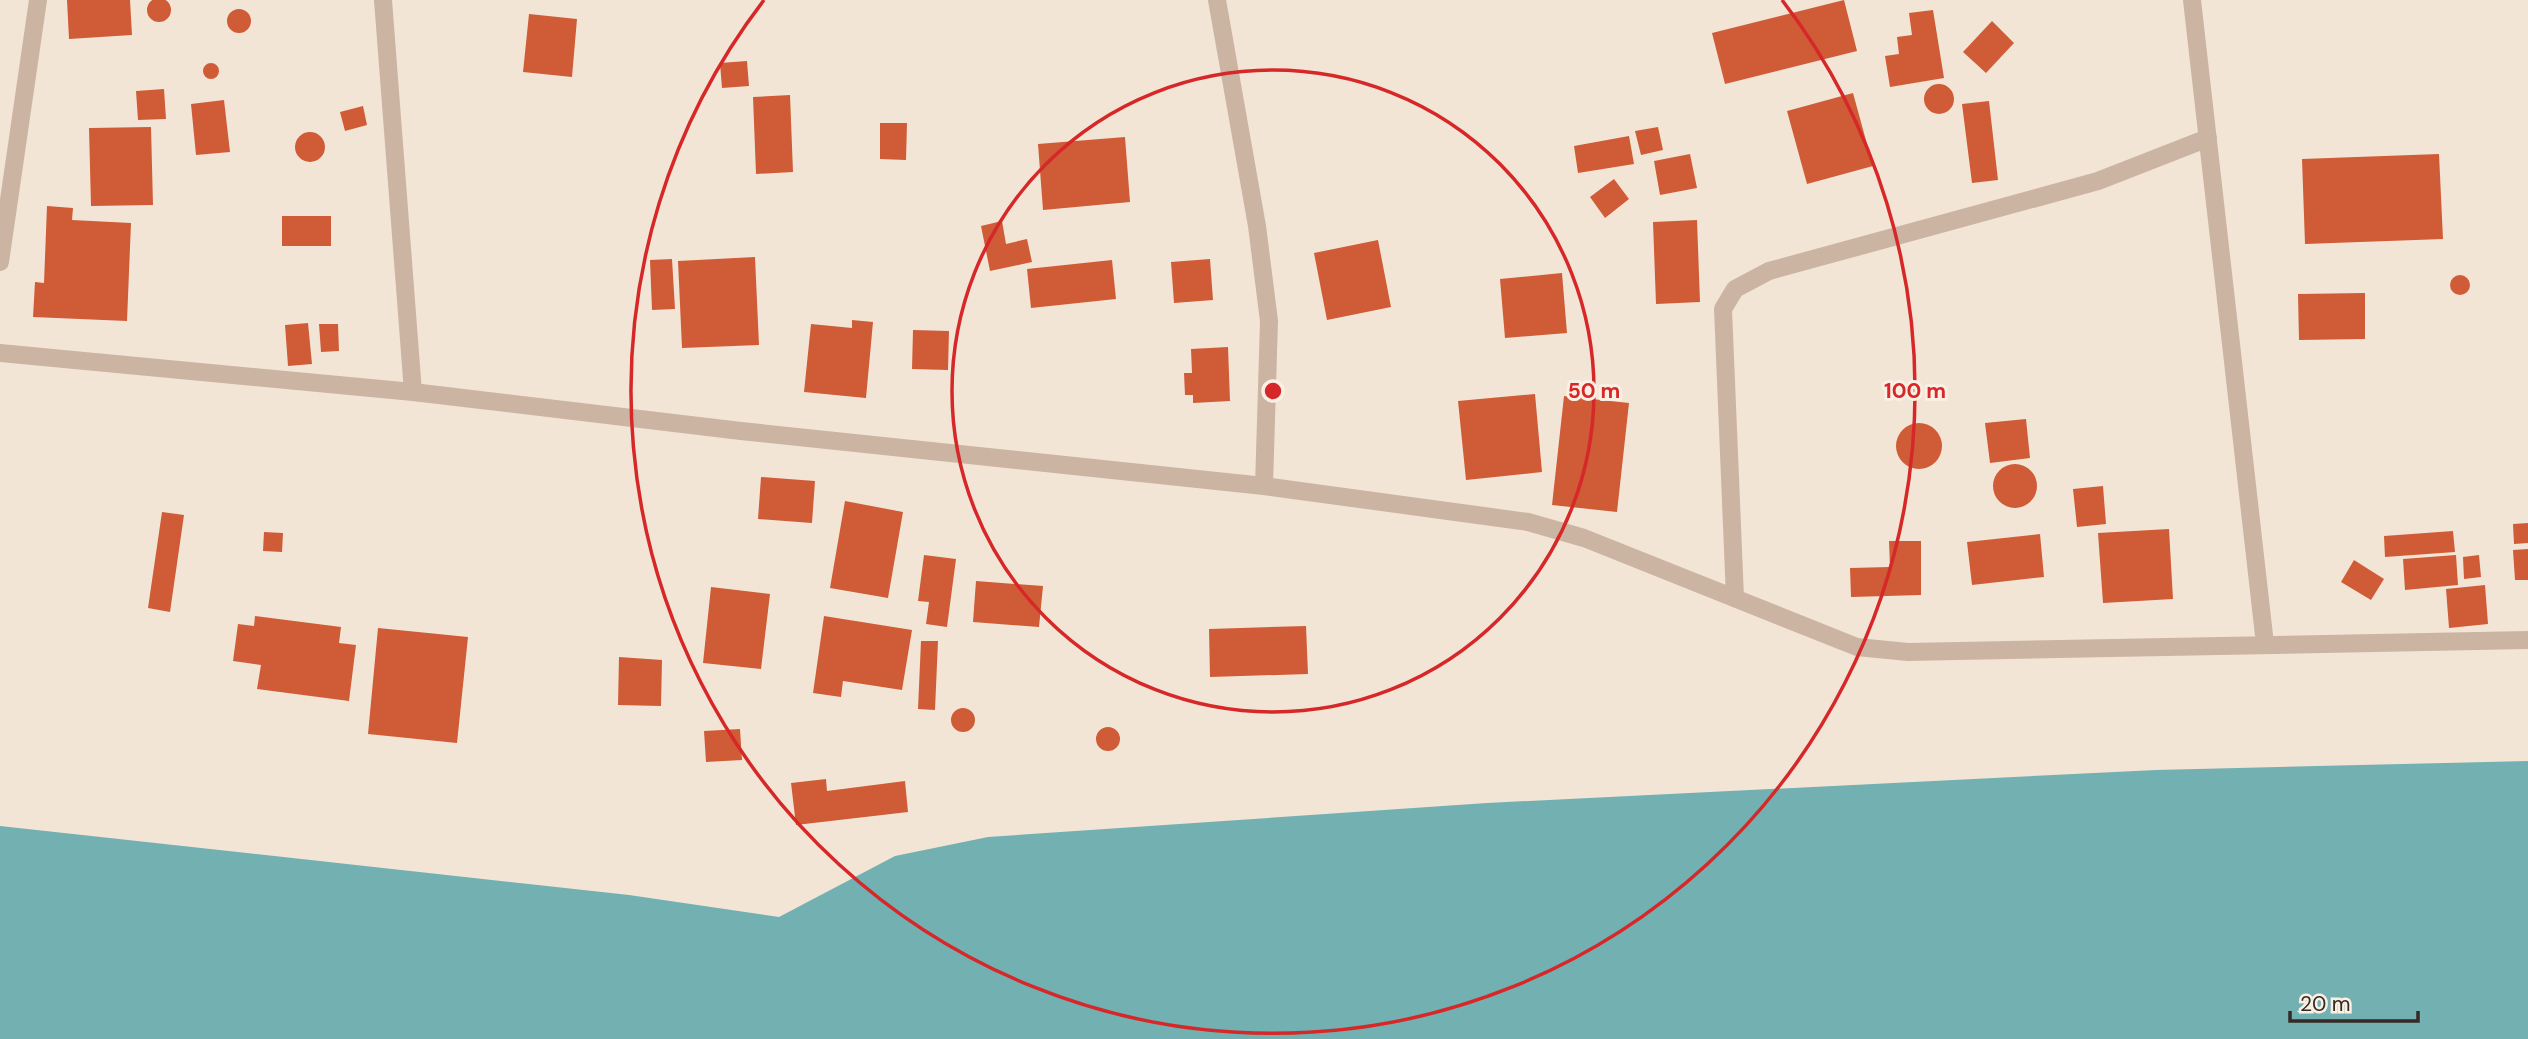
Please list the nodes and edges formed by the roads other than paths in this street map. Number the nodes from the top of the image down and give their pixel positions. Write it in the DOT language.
graph roads {
  1 [pos="38,0"];
  2 [pos="383,0"];
  3 [pos="1217,0"];
  4 [pos="2192,0"];
  5 [pos="2208,138"];
  6 [pos="8,147"];
  7 [pos="0,262"];
  8 [pos="0,353"];
  9 [pos="414,393"];
  10 [pos="1264,486"];
  11 [pos="1735,598"];
  12 [pos="2528,640"];
  13 [pos="2265,644"];
  1 -- 6 [label="street"];
  2 -- 9 [label="street"];
  3 -- 10 [label="street"];
  4 -- 5 [label="street"];
  5 -- 11 [label="street"];
  5 -- 13 [label="street"];
  6 -- 7 [label="street"];
  8 -- 9 [label="street"];
  9 -- 10 [label="street"];
  10 -- 11 [label="street"];
  11 -- 13 [label="street"];
  12 -- 13 [label="street"];
}
